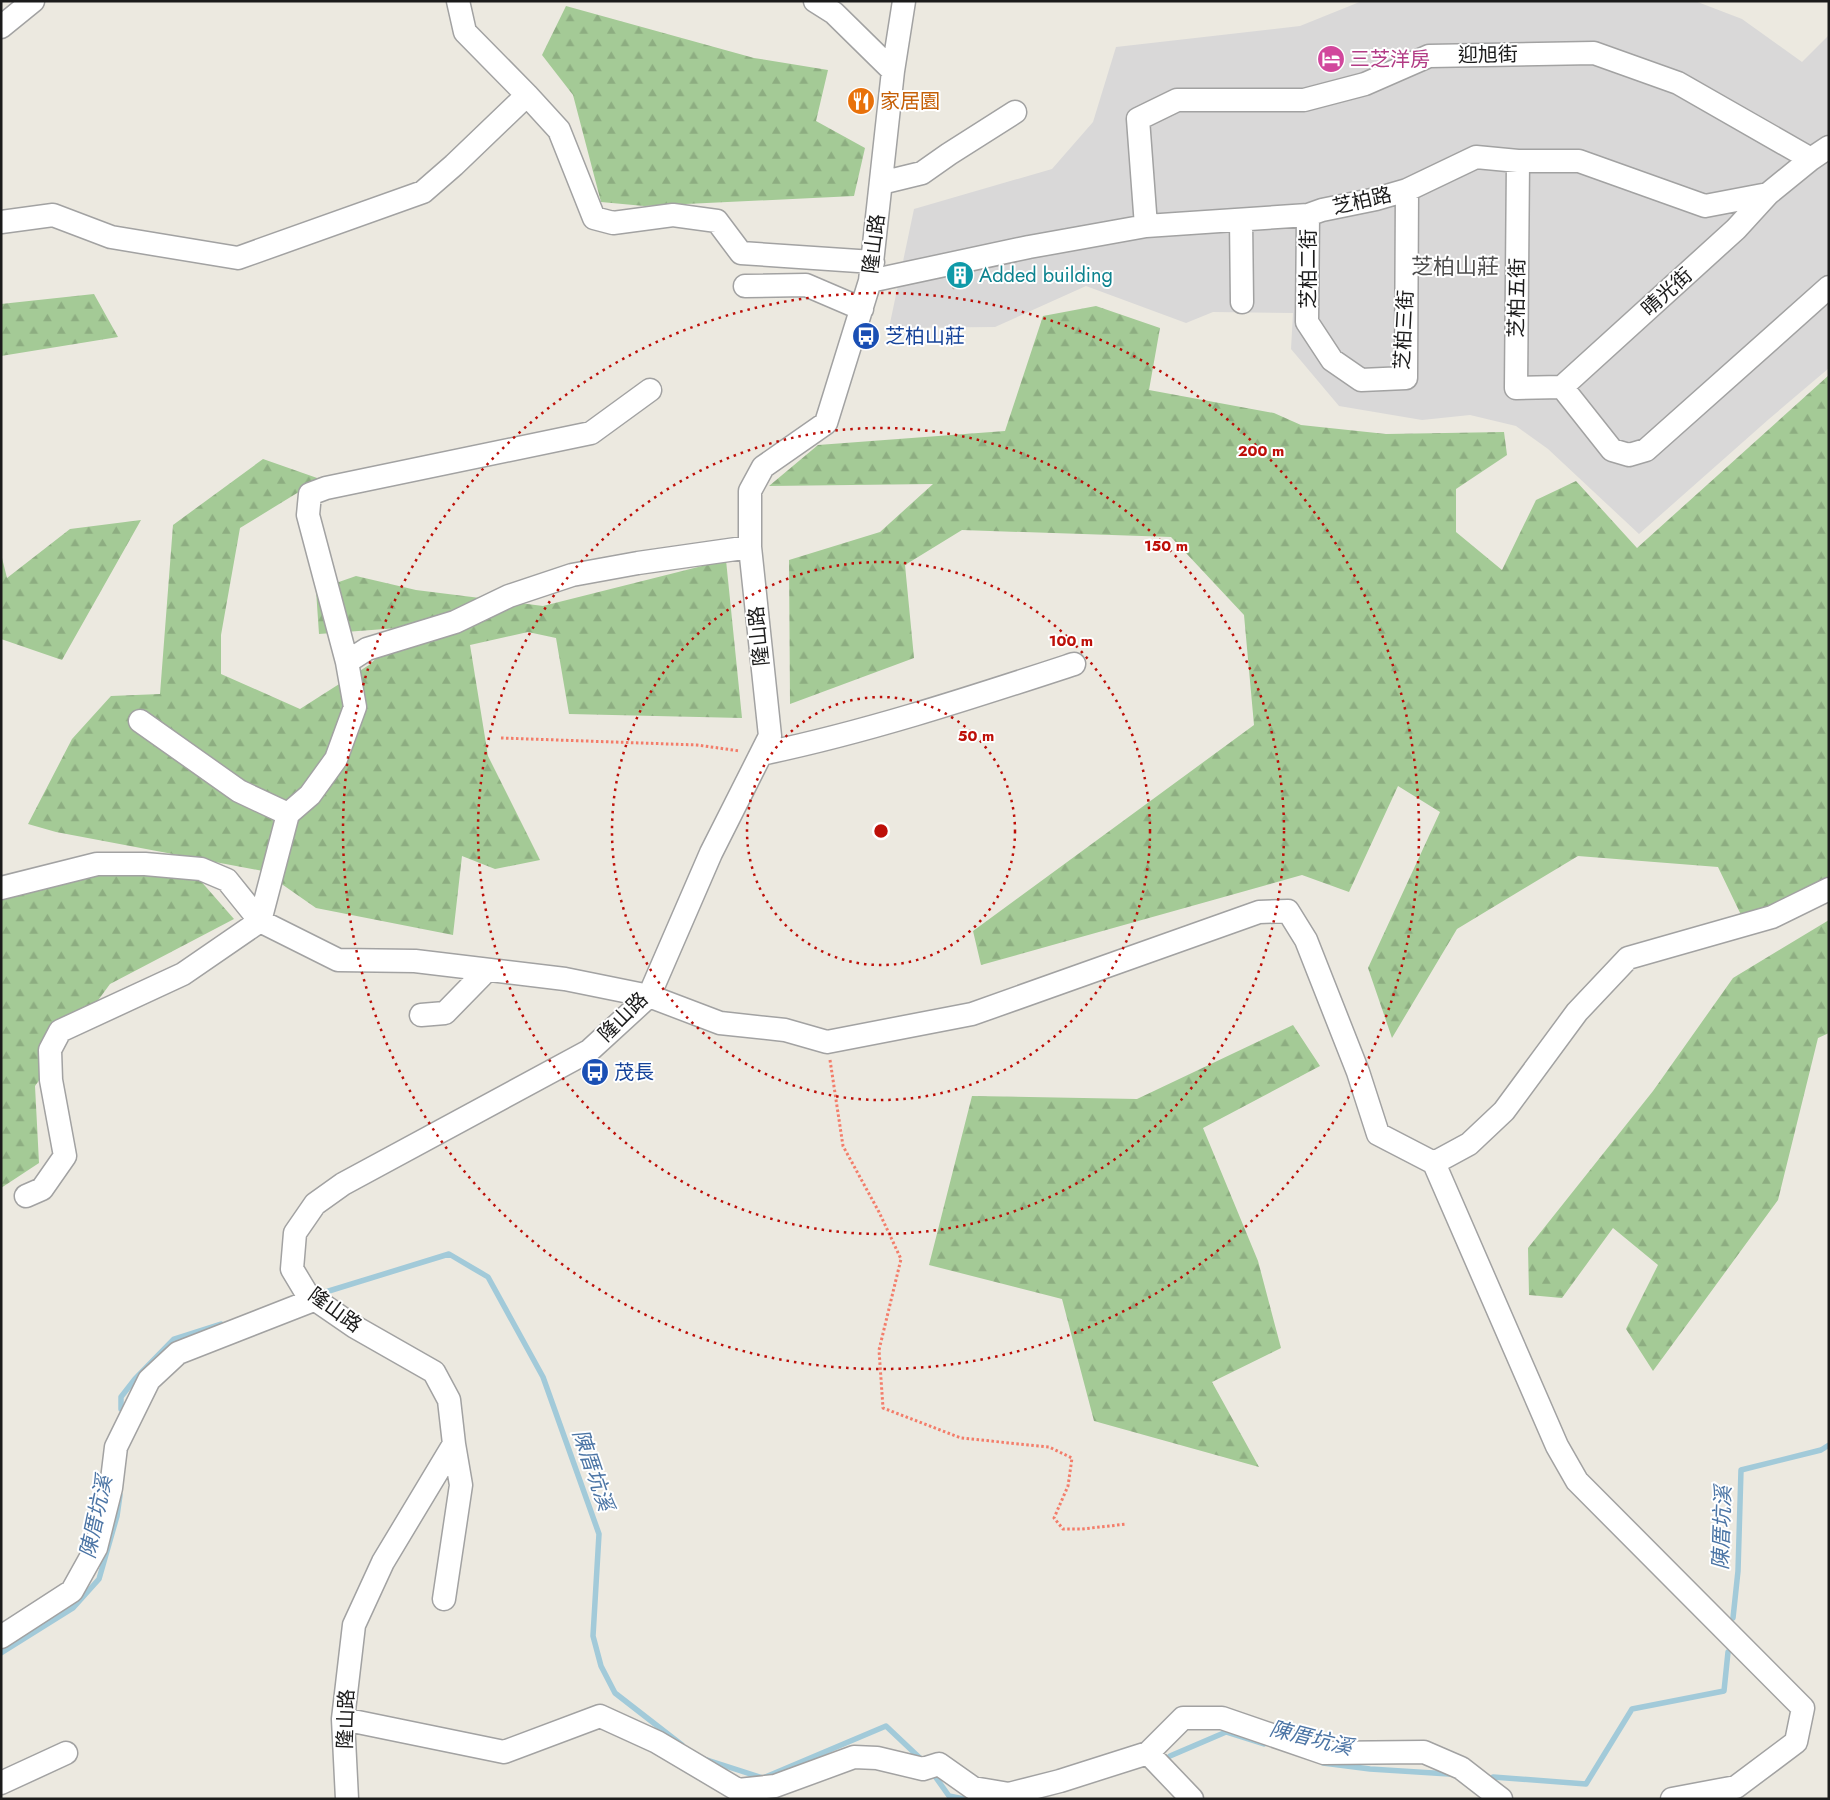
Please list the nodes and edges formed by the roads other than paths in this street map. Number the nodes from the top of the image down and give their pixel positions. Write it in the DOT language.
graph roads {
  1 [pos="33,1"];
  2 [pos="458,1"];
  3 [pos="815,1"];
  4 [pos="904,1"];
  5 [pos="1,27"];
  6 [pos="893,71"];
  7 [pos="527,94"];
  8 [pos="1015,112"];
  9 [pos="1820,153"];
  10 [pos="1518,161"];
  11 [pos="880,183"];
  12 [pos="1407,190"];
  13 [pos="1768,194"];
  14 [pos="1308,215"];
  15 [pos="1241,220"];
  16 [pos="1,222"];
  17 [pos="1146,226"];
  18 [pos="872,272"];
  19 [pos="745,286"];
  20 [pos="1829,287"];
  21 [pos="1242,302"];
  22 [pos="862,309"];
  23 [pos="1307,322"];
  24 [pos="1562,387"];
  25 [pos="650,390"];
  26 [pos="750,547"];
  27 [pos="347,662"];
  28 [pos="1074,664"];
  29 [pos="140,721"];
  30 [pos="761,754"];
  31 [pos="288,814"];
  32 [pos="1,888"];
  33 [pos="1829,889"];
  34 [pos="260,921"];
  35 [pos="487,970"];
  36 [pos="648,996"];
  37 [pos="421,1015"];
  38 [pos="1434,1163"];
  39 [pos="26,1196"];
  40 [pos="312,1297"];
  41 [pos="454,1444"];
  42 [pos="444,1599"];
  43 [pos="1,1637"];
  44 [pos="342,1719"];
  45 [pos="66,1753"];
  46 [pos="1148,1753"];
  47 [pos="1,1783"];
  48 [pos="347,1799"];
  49 [pos="1192,1799"];
  50 [pos="1501,1799"];
  51 [pos="1672,1799"];
  1 -- 5 [label="street"];
  2 -- 7 [label="street"];
  3 -- 6 [label="street"];
  4 -- 6 [label="street, 隆山路"];
  6 -- 11 [label="street, 隆山路"];
  7 -- 16 [label="street"];
  7 -- 18 [label="street, 芝柏路"];
  8 -- 11 [label="street"];
  9 -- 13 [label="street, 芝柏路"];
  9 -- 17 [label="street, 迎旭街"];
  10 -- 12 [label="street, 芝柏路"];
  10 -- 13 [label="street, 芝柏路"];
  10 -- 24 [label="street, 芝柏五街"];
  11 -- 18 [label="street, 隆山路"];
  12 -- 14 [label="street, 芝柏路"];
  12 -- 23 [label="street, 芝柏三街"];
  13 -- 24 [label="street, 晴光街"];
  14 -- 15 [label="street, 芝柏路"];
  14 -- 23 [label="street, 芝柏二街"];
  15 -- 17 [label="street, 芝柏路"];
  15 -- 21 [label="street"];
  17 -- 18 [label="street, 芝柏路"];
  18 -- 22 [label="street, 隆山路"];
  19 -- 22 [label="street"];
  20 -- 24 [label="street"];
  22 -- 26 [label="street, 隆山路"];
  25 -- 27 [label="street"];
  26 -- 27 [label="street"];
  26 -- 30 [label="street, 隆山路"];
  27 -- 31 [label="street"];
  28 -- 30 [label="street"];
  29 -- 31 [label="street"];
  30 -- 36 [label="street, 隆山路"];
  31 -- 34 [label="street"];
  32 -- 34 [label="street"];
  33 -- 38 [label="street"];
  34 -- 35 [label="street"];
  34 -- 39 [label="street"];
  35 -- 36 [label="street"];
  35 -- 37 [label="street"];
  36 -- 38 [label="street"];
  36 -- 40 [label="street, 隆山路"];
  38 -- 51 [label="street"];
  40 -- 41 [label="street, 隆山路"];
  40 -- 43 [label="street"];
  41 -- 42 [label="street"];
  41 -- 44 [label="street, 隆山路"];
  44 -- 46 [label="street"];
  44 -- 48 [label="street, 隆山路"];
  45 -- 47 [label="street"];
  46 -- 49 [label="street"];
  46 -- 50 [label="street"];
}
